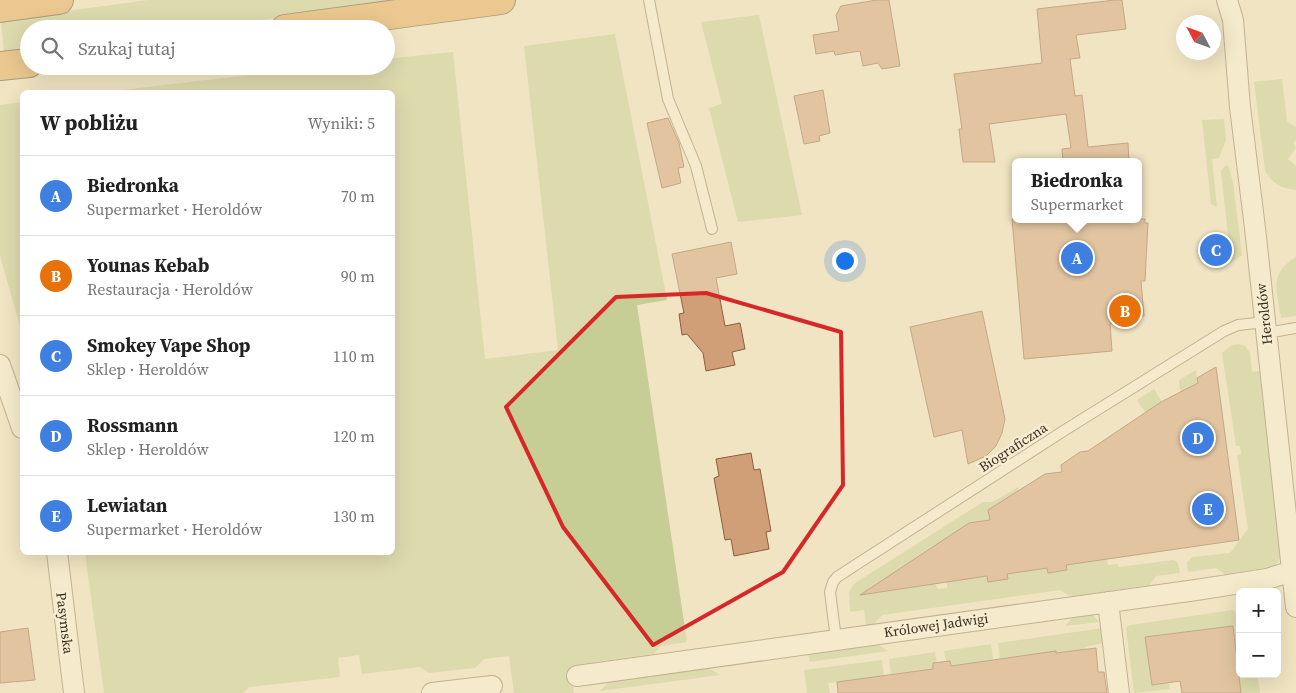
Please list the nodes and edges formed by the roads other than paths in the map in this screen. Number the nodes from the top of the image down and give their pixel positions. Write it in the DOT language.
graph roads {
  1 [pos="59,0"];
  2 [pos="501,0"];
  3 [pos="649,0"];
  4 [pos="1227,0"];
  5 [pos="1240,0"];
  6 [pos="0,8"];
  7 [pos="351,20"];
  8 [pos="1233,20"];
  9 [pos="20,64"];
  10 [pos="0,66"];
  11 [pos="712,229"];
  12 [pos="1266,327"];
  13 [pos="1296,328"];
  14 [pos="0,365"];
  15 [pos="20,422"];
  16 [pos="56,555"];
  17 [pos="1295,570"];
  18 [pos="1108,602"];
  19 [pos="1296,607"];
  20 [pos="836,639"];
  21 [pos="577,676"];
  22 [pos="492,686"];
  23 [pos="74,693"];
  24 [pos="432,693"];
  25 [pos="1119,693"];
  1 -- 6 [label="highway"];
  2 -- 7 [label="highway"];
  3 -- 11 [label="lane"];
  4 -- 8 [label="street, Heroldów"];
  5 -- 8 [label="street, Heroldów"];
  8 -- 12 [label="street, Heroldów"];
  9 -- 10 [label="highway"];
  12 -- 13 [label="lane, Biograficzna"];
  12 -- 17 [label="street, Heroldów"];
  12 -- 20 [label="lane, Biograficzna"];
  14 -- 15 [label="street"];
  16 -- 23 [label="street, Pasymska"];
  17 -- 18 [label="street, Królowej Jadwigi"];
  17 -- 19 [label="street, Heroldów"];
  18 -- 20 [label="street, Królowej Jadwigi"];
  18 -- 25 [label="street"];
  20 -- 21 [label="street, Królowej Jadwigi"];
  22 -- 24 [label="street"];
}
